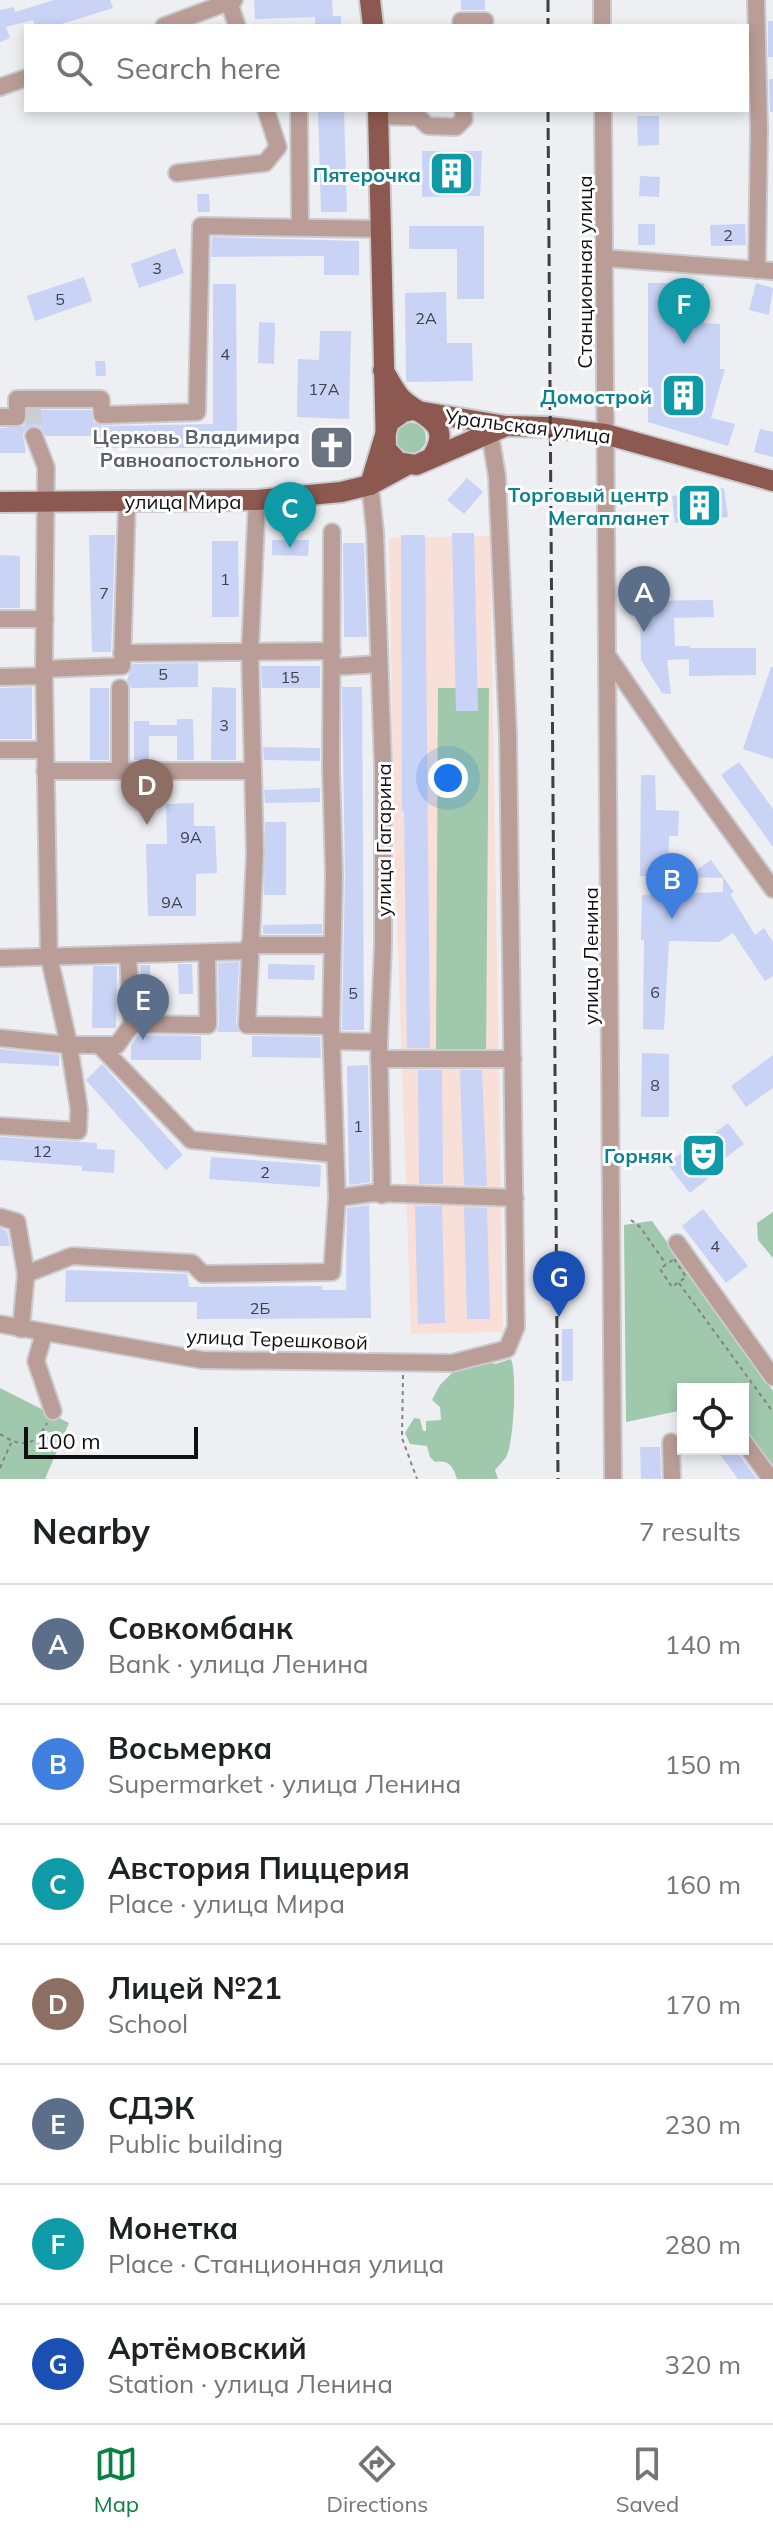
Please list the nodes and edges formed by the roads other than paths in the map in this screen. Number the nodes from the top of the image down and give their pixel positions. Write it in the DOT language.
graph roads {
  1 [pos="370,0"];
  2 [pos="602,0"];
  3 [pos="756,0"];
  4 [pos="231,1"];
  5 [pos="485,21"];
  6 [pos="169,24"];
  7 [pos="237,24"];
  8 [pos="373,24"];
  9 [pos="461,24"];
  10 [pos="602,24"];
  11 [pos="24,79"];
  12 [pos="0,87"];
  13 [pos="267,112"];
  14 [pos="299,112"];
  15 [pos="463,112"];
  16 [pos="603,112"];
  17 [pos="378,113"];
  18 [pos="177,173"];
  19 [pos="300,227"];
  20 [pos="381,229"];
  21 [pos="604,258"];
  22 [pos="765,270"];
  23 [pos="383,370"];
  24 [pos="421,412"];
  25 [pos="0,417"];
  26 [pos="498,430"];
  27 [pos="605,434"];
  28 [pos="34,436"];
  29 [pos="384,440"];
  30 [pos="432,457"];
  31 [pos="407,465"];
  32 [pos="773,481"];
  33 [pos="370,485"];
  34 [pos="257,500"];
  35 [pos="46,501"];
  36 [pos="127,501"];
  37 [pos="0,502"];
  38 [pos="332,532"];
  39 [pos="0,619"];
  40 [pos="45,619"];
  41 [pos="250,652"];
  42 [pos="122,653"];
  43 [pos="606,653"];
  44 [pos="332,659"];
  45 [pos="379,664"];
  46 [pos="44,672"];
  47 [pos="0,677"];
  48 [pos="120,688"];
  49 [pos="0,750"];
  50 [pos="45,750"];
  51 [pos="120,770"];
  52 [pos="45,771"];
  53 [pos="251,771"];
  54 [pos="773,889"];
  55 [pos="331,945"];
  56 [pos="249,948"];
  57 [pos="207,953"];
  58 [pos="128,955"];
  59 [pos="49,957"];
  60 [pos="0,958"];
  61 [pos="132,1024"];
  62 [pos="332,1034"];
  63 [pos="0,1038"];
  64 [pos="379,1042"];
  65 [pos="69,1045"];
  66 [pos="99,1045"];
  67 [pos="379,1059"];
  68 [pos="513,1059"];
  69 [pos="0,1126"];
  70 [pos="335,1154"];
  71 [pos="382,1195"];
  72 [pos="337,1198"];
  73 [pos="515,1198"];
  74 [pos="0,1217"];
  75 [pos="677,1243"];
  76 [pos="26,1274"];
  77 [pos="0,1324"];
  78 [pos="21,1329"];
  79 [pos="44,1333"];
  80 [pos="773,1377"];
  81 [pos="53,1411"];
  82 [pos="671,1442"];
  83 [pos="749,1449"];
  84 [pos="613,1479"];
  85 [pos="672,1479"];
  86 [pos="771,1479"];
  1 -- 8 [label="main road"];
  2 -- 10 [label="street"];
  3 -- 22 [label="street"];
  4 -- 6 [label="street"];
  4 -- 7 [label="street"];
  5 -- 9 [label="street"];
  11 -- 12 [label="street"];
  13 -- 18 [label="street"];
  14 -- 19 [label="street"];
  15 -- 17 [label="street"];
  16 -- 21 [label="street, Станционная улица"];
  17 -- 20 [label="main road"];
  19 -- 20 [label="street"];
  19 -- 25 [label="street"];
  20 -- 23 [label="main road"];
  21 -- 22 [label="street"];
  21 -- 27 [label="street, Станционная улица"];
  23 -- 24 [label="main road"];
  23 -- 29 [label="main road"];
  24 -- 26 [label="main road, Уральская улица"];
  24 -- 29 [label="main road"];
  24 -- 30 [label="main road"];
  26 -- 27 [label="main road, Уральская улица"];
  26 -- 30 [label="main road"];
  26 -- 68 [label="street"];
  27 -- 32 [label="main road, Уральская улица"];
  27 -- 43 [label="street, улица Ленина"];
  28 -- 35 [label="street"];
  29 -- 31 [label="main road"];
  29 -- 33 [label="main road"];
  30 -- 31 [label="main road"];
  31 -- 33 [label="main road, улица Мира"];
  33 -- 34 [label="main road, улица Мира"];
  33 -- 45 [label="street, улица Гагарина"];
  34 -- 36 [label="main road, улица Мира"];
  34 -- 41 [label="street"];
  35 -- 36 [label="main road, улица Мира"];
  35 -- 37 [label="main road, улица Мира"];
  35 -- 40 [label="street"];
  36 -- 42 [label="street"];
  38 -- 44 [label="street"];
  39 -- 40 [label="street"];
  40 -- 46 [label="street"];
  41 -- 42 [label="street"];
  41 -- 44 [label="street"];
  41 -- 53 [label="street"];
  42 -- 46 [label="street"];
  43 -- 54 [label="street"];
  43 -- 84 [label="street, улица Ленина"];
  44 -- 45 [label="street"];
  44 -- 55 [label="street"];
  45 -- 64 [label="street, улица Гагарина"];
  46 -- 47 [label="street"];
  46 -- 50 [label="street"];
  48 -- 51 [label="street"];
  49 -- 50 [label="street"];
  50 -- 52 [label="street"];
  51 -- 52 [label="street"];
  51 -- 53 [label="street"];
  52 -- 59 [label="street"];
  53 -- 56 [label="street"];
  55 -- 56 [label="street"];
  55 -- 62 [label="street"];
  56 -- 57 [label="street"];
  56 -- 62 [label="street"];
  57 -- 58 [label="street"];
  57 -- 61 [label="street"];
  58 -- 59 [label="street"];
  58 -- 61 [label="street"];
  59 -- 60 [label="street"];
  59 -- 65 [label="street"];
  61 -- 66 [label="street"];
  62 -- 64 [label="street"];
  62 -- 70 [label="street"];
  63 -- 65 [label="street"];
  64 -- 67 [label="street, улица Гагарина"];
  65 -- 66 [label="street"];
  65 -- 69 [label="street"];
  66 -- 70 [label="street"];
  67 -- 68 [label="street"];
  67 -- 71 [label="street, улица Гагарина"];
  68 -- 73 [label="street"];
  70 -- 72 [label="street"];
  71 -- 72 [label="street"];
  71 -- 73 [label="street"];
  72 -- 76 [label="street"];
  73 -- 79 [label="street, улица Терешковой"];
  74 -- 76 [label="street"];
  75 -- 80 [label="street"];
  76 -- 78 [label="street"];
  77 -- 78 [label="street, улица Терешковой"];
  78 -- 79 [label="street, улица Терешковой"];
  79 -- 81 [label="street"];
  82 -- 85 [label="street"];
  83 -- 86 [label="street"];
}
